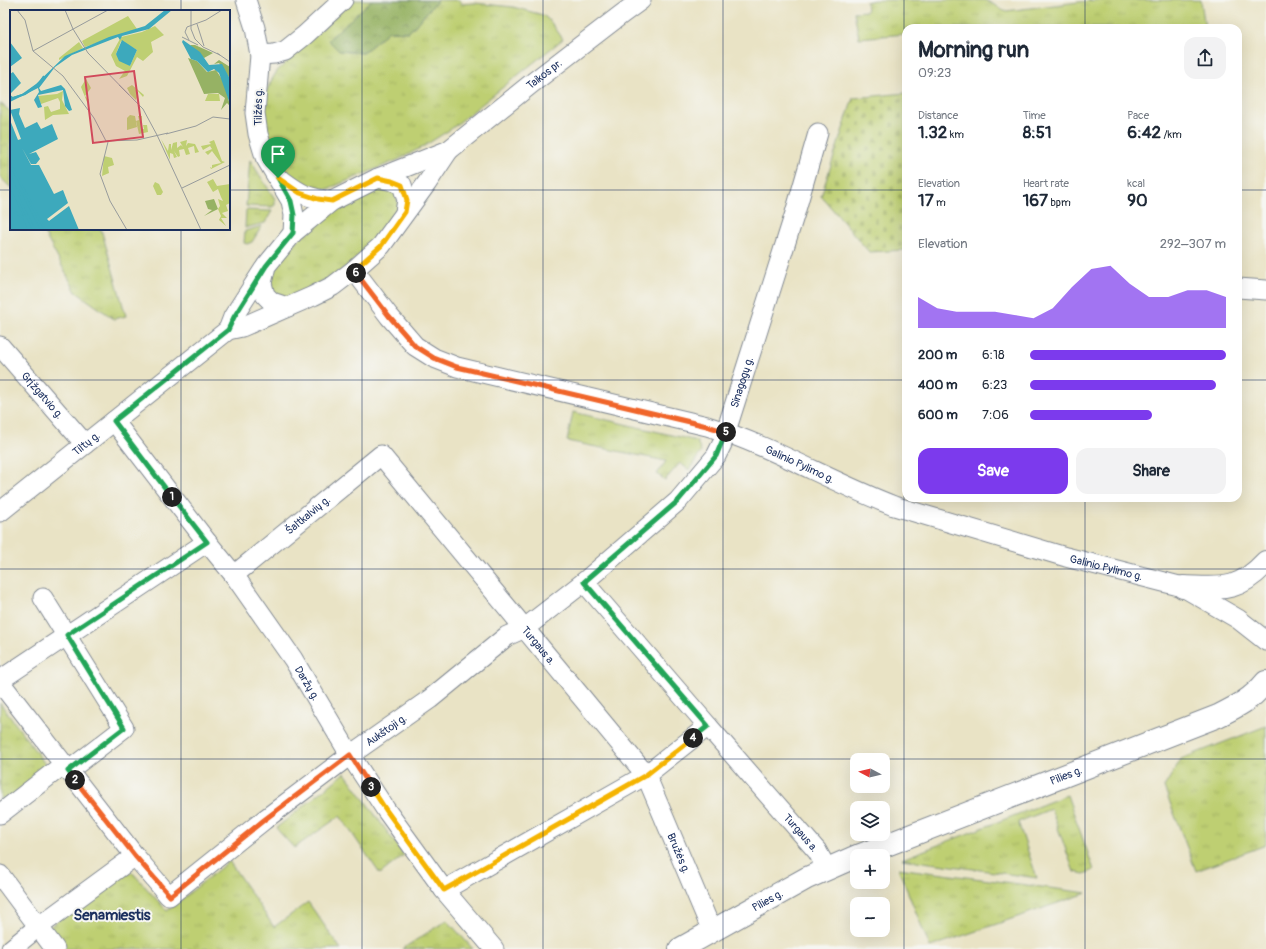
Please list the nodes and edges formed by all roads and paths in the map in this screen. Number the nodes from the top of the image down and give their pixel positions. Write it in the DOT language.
graph roads {
  1 [pos="246,0"];
  2 [pos="343,0"];
  3 [pos="641,0"];
  4 [pos="260,55"];
  5 [pos="818,133"];
  6 [pos="449,150"];
  7 [pos="278,178"];
  8 [pos="378,178"];
  9 [pos="332,201"];
  10 [pos="405,212"];
  11 [pos="293,233"];
  12 [pos="266,266"];
  13 [pos="354,270"];
  14 [pos="1242,288"];
  15 [pos="1266,290"];
  16 [pos="288,307"];
  17 [pos="228,330"];
  18 [pos="0,346"];
  19 [pos="114,421"];
  20 [pos="726,432"];
  21 [pos="85,444"];
  22 [pos="381,455"];
  23 [pos="0,512"];
  24 [pos="207,542"];
  25 [pos="1266,562"];
  26 [pos="234,575"];
  27 [pos="584,582"];
  28 [pos="1182,587"];
  29 [pos="43,598"];
  30 [pos="525,628"];
  31 [pos="67,635"];
  32 [pos="506,636"];
  33 [pos="1266,641"];
  34 [pos="0,681"];
  35 [pos="1266,682"];
  36 [pos="708,726"];
  37 [pos="350,755"];
  38 [pos="66,768"];
  39 [pos="646,775"];
  40 [pos="0,814"];
  41 [pos="875,849"];
  42 [pos="135,856"];
  43 [pos="850,859"];
  44 [pos="827,869"];
  45 [pos="0,875"];
  46 [pos="444,890"];
  47 [pos="38,927"];
  48 [pos="712,931"];
  49 [pos="11,949"];
  50 [pos="54,949"];
  51 [pos="494,949"];
  52 [pos="680,949"];
  1 -- 4 [label="street, Tilžės g."];
  2 -- 4 [label="street"];
  3 -- 6 [label="street, Taikos pr."];
  4 -- 7 [label="street, Tilžės g."];
  5 -- 20 [label="street, Sinagogų g."];
  6 -- 8 [label="street, Taikos pr."];
  6 -- 10 [label="street, Taikos pr."];
  7 -- 9 [label="street, Tilžės g."];
  7 -- 11 [label="street, Tilžės g."];
  8 -- 9 [label="street, Taikos pr."];
  8 -- 10 [label="street"];
  9 -- 11 [label="street, Tiltų g."];
  10 -- 13 [label="street, Taikos pr."];
  11 -- 12 [label="street, Tiltų g."];
  12 -- 16 [label="street"];
  12 -- 17 [label="street, Tiltų g."];
  13 -- 16 [label="street, Tiltų g."];
  13 -- 20 [label="street, Galinio Pylimo g."];
  14 -- 15 [label="street"];
  16 -- 17 [label="street, Tiltų g."];
  17 -- 19 [label="street, Tiltų g."];
  18 -- 21 [label="street, Grįžgatvio g."];
  19 -- 21 [label="street, Tiltų g."];
  19 -- 24 [label="street, Daržų g."];
  20 -- 27 [label="street, Sinagogų g."];
  20 -- 28 [label="street, Galinio Pylimo g."];
  21 -- 23 [label="street, Tiltų g."];
  22 -- 26 [label="street, Šaltkalvių g."];
  22 -- 30 [label="street, Turgaus a."];
  24 -- 26 [label="street, Daržų g."];
  24 -- 31 [label="street"];
  25 -- 28 [label="main road"];
  26 -- 37 [label="street, Daržų g."];
  27 -- 30 [label="street, Sinagogų g."];
  27 -- 36 [label="street, Turgaus a."];
  28 -- 33 [label="street, Galinio Pylimo g."];
  29 -- 31 [label="street"];
  30 -- 32 [label="street, Sinagogų g."];
  30 -- 39 [label="street, Turgaus a."];
  31 -- 34 [label="street"];
  31 -- 38 [label="street"];
  32 -- 37 [label="street, Aukštoji g."];
  34 -- 38 [label="street"];
  35 -- 41 [label="main road, Pilies g."];
  36 -- 39 [label="street"];
  36 -- 44 [label="street, Turgaus a."];
  37 -- 42 [label="street, Aukštoji g."];
  37 -- 46 [label="street, Daržų g."];
  38 -- 40 [label="street"];
  38 -- 42 [label="street"];
  39 -- 46 [label="street"];
  39 -- 48 [label="street, Bružės g."];
  42 -- 47 [label="street"];
  43 -- 44 [label="main road, Pilies g."];
  44 -- 48 [label="main road, Pilies g."];
  45 -- 47 [label="street"];
  46 -- 51 [label="street, Daržų g."];
  47 -- 49 [label="street"];
  47 -- 50 [label="street"];
  48 -- 52 [label="main road, Pilies g."];
}
